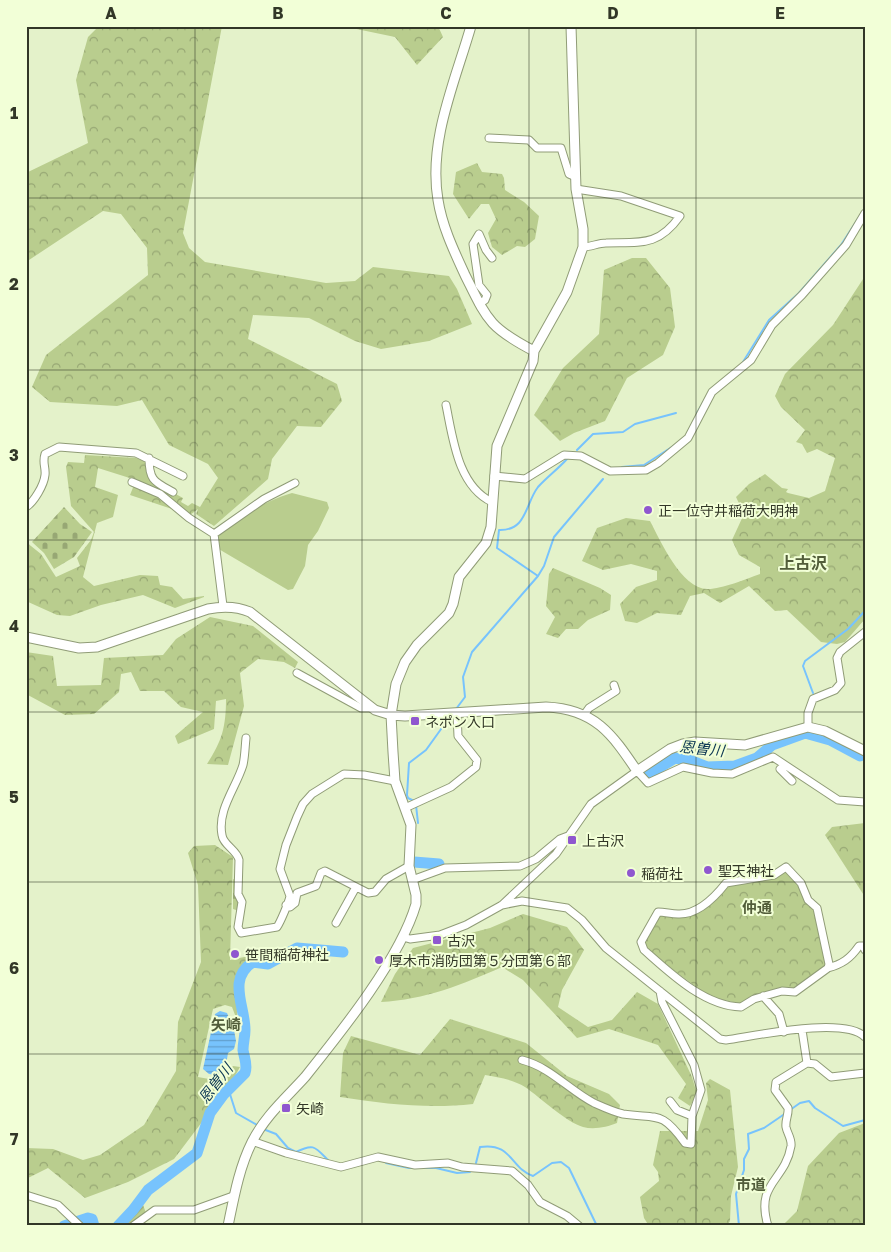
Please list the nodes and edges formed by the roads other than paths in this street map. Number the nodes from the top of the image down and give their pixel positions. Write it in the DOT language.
graph roads {
  1 [pos="471,26"];
  2 [pos="571,26"];
  3 [pos="489,138"];
  4 [pos="576,177"];
  5 [pos="576,189"];
  6 [pos="865,213"];
  7 [pos="583,247"];
  8 [pos="492,258"];
  9 [pos="480,304"];
  10 [pos="534,351"];
  11 [pos="446,405"];
  12 [pos="149,458"];
  13 [pos="183,476"];
  14 [pos="494,476"];
  15 [pos="132,482"];
  16 [pos="295,483"];
  17 [pos="174,492"];
  18 [pos="492,502"];
  19 [pos="26,507"];
  20 [pos="214,534"];
  21 [pos="223,606"];
  22 [pos="865,632"];
  23 [pos="26,637"];
  24 [pos="297,673"];
  25 [pos="614,685"];
  26 [pos="372,708"];
  27 [pos="457,714"];
  28 [pos="392,715"];
  29 [pos="584,715"];
  30 [pos="808,727"];
  31 [pos="245,742"];
  32 [pos="864,750"];
  33 [pos="780,769"];
  34 [pos="637,771"];
  35 [pos="395,781"];
  36 [pos="792,781"];
  37 [pos="865,802"];
  38 [pos="412,805"];
  39 [pos="568,836"];
  40 [pos="409,866"];
  41 [pos="412,880"];
  42 [pos="356,888"];
  43 [pos="286,905"];
  44 [pos="502,905"];
  45 [pos="336,923"];
  46 [pos="403,937"];
  47 [pos="865,950"];
  48 [pos="828,968"];
  49 [pos="660,990"];
  50 [pos="763,996"];
  51 [pos="802,1030"];
  52 [pos="784,1032"];
  53 [pos="865,1036"];
  54 [pos="522,1060"];
  55 [pos="807,1063"];
  56 [pos="865,1073"];
  57 [pos="670,1101"];
  58 [pos="692,1116"];
  59 [pos="252,1141"];
  60 [pos="26,1195"];
  61 [pos="233,1196"];
  62 [pos="77,1223"];
  63 [pos="134,1226"];
  64 [pos="228,1226"];
  65 [pos="579,1226"];
  66 [pos="768,1226"];
  1 -- 9 [label="street"];
  2 -- 4 [label="street"];
  3 -- 4 [label="street"];
  4 -- 5 [label="street"];
  5 -- 7 [label="street"];
  5 -- 7 [label="street"];
  6 -- 14 [label="street"];
  7 -- 10 [label="street"];
  8 -- 9 [label="street"];
  9 -- 10 [label="street"];
  10 -- 14 [label="street"];
  11 -- 18 [label="street"];
  12 -- 13 [label="street"];
  12 -- 17 [label="street"];
  12 -- 19 [label="street"];
  14 -- 18 [label="street"];
  15 -- 20 [label="street"];
  16 -- 20 [label="street"];
  18 -- 28 [label="street"];
  20 -- 21 [label="street"];
  21 -- 23 [label="street"];
  21 -- 26 [label="street"];
  22 -- 30 [label="street"];
  24 -- 26 [label="street"];
  25 -- 29 [label="street"];
  26 -- 28 [label="street"];
  27 -- 28 [label="street"];
  27 -- 29 [label="street"];
  27 -- 38 [label="street"];
  28 -- 35 [label="street"];
  29 -- 34 [label="street"];
  30 -- 32 [label="street"];
  30 -- 34 [label="street"];
  31 -- 43 [label="street"];
  33 -- 36 [label="street"];
  34 -- 37 [label="street"];
  34 -- 39 [label="street"];
  35 -- 38 [label="street"];
  35 -- 43 [label="street"];
  38 -- 40 [label="street"];
  39 -- 41 [label="street"];
  39 -- 44 [label="street"];
  40 -- 41 [label="street"];
  40 -- 42 [label="street"];
  41 -- 46 [label="street"];
  42 -- 43 [label="street"];
  42 -- 45 [label="street"];
  44 -- 46 [label="street"];
  44 -- 49 [label="street"];
  46 -- 59 [label="street"];
  47 -- 48 [label="street"];
  48 -- 50 [label="street"];
  48 -- 50 [label="street"];
  49 -- 52 [label="street"];
  49 -- 58 [label="street"];
  50 -- 52 [label="street"];
  51 -- 52 [label="street"];
  51 -- 53 [label="street"];
  51 -- 55 [label="street"];
  54 -- 58 [label="street"];
  55 -- 56 [label="street"];
  55 -- 66 [label="street"];
  57 -- 58 [label="street"];
  59 -- 61 [label="street"];
  59 -- 65 [label="street"];
  60 -- 62 [label="street"];
  61 -- 63 [label="street"];
  61 -- 64 [label="street"];
}
